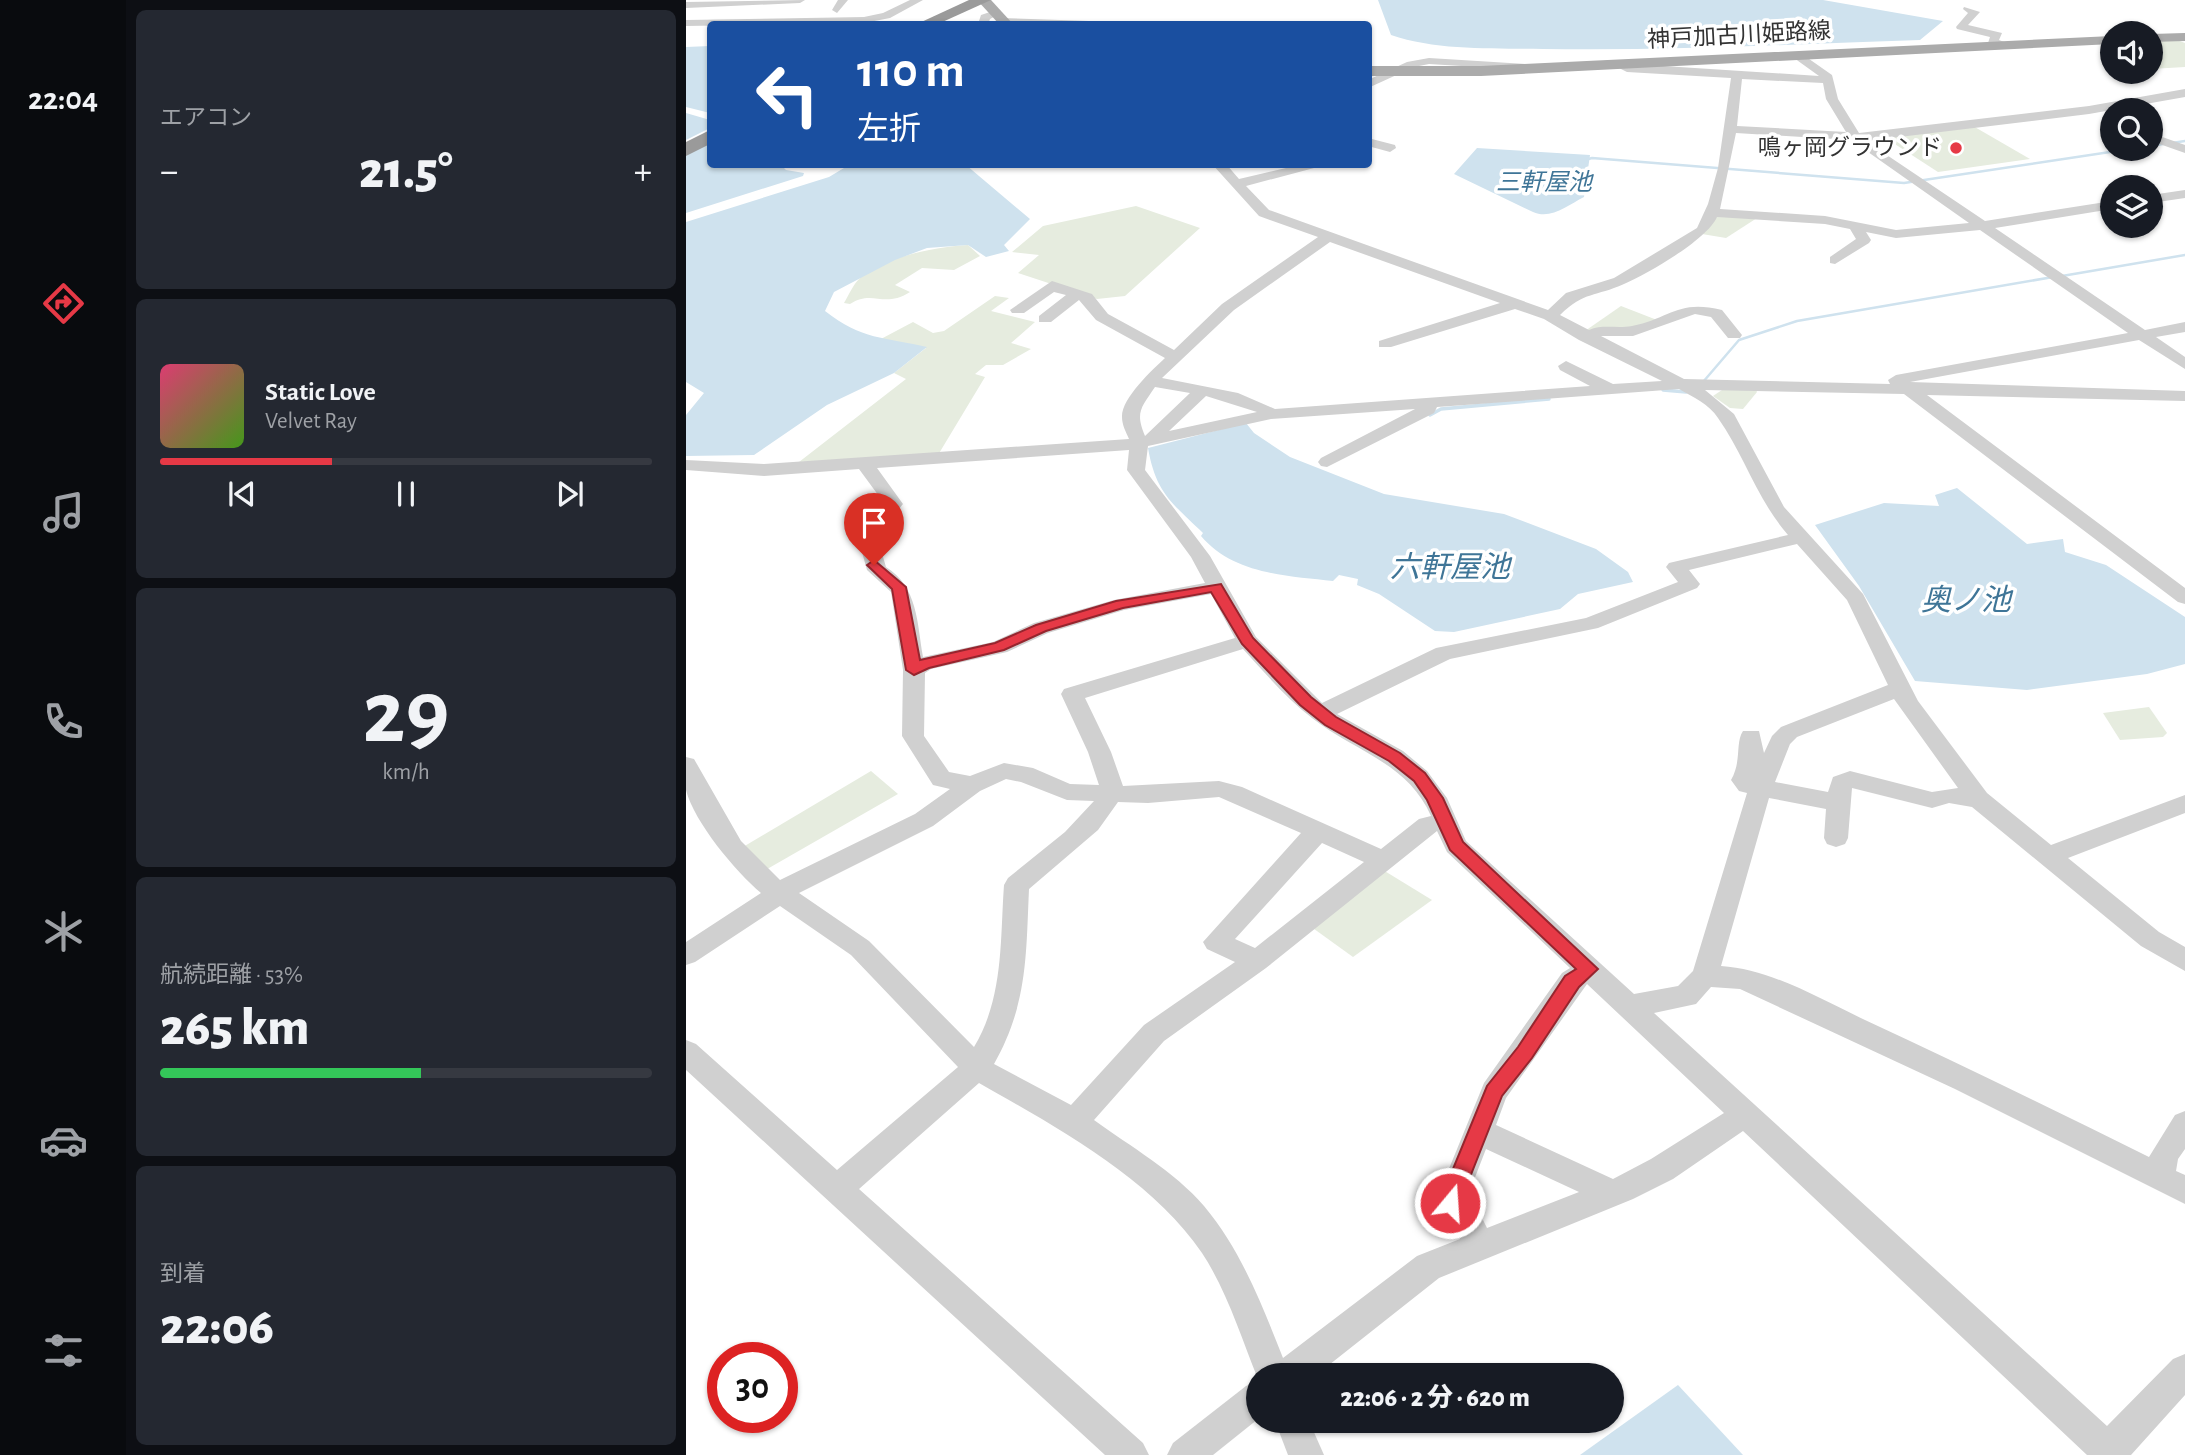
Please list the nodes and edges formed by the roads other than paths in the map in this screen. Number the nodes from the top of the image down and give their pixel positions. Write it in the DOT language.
graph roads {
  1 [pos="800,0"];
  2 [pos="918,0"];
  3 [pos="974,0"];
  4 [pos="984,0"];
  5 [pos="704,2"];
  6 [pos="686,5"];
  7 [pos="840,5"];
  8 [pos="906,7"];
  9 [pos="1968,9"];
  10 [pos="689,18"];
  11 [pos="1001,19"];
  12 [pos="924,21"];
  13 [pos="932,21"];
  14 [pos="984,21"];
  15 [pos="1036,21"];
  16 [pos="2163,38"];
  17 [pos="2182,38"];
  18 [pos="2100,41"];
  19 [pos="2003,45"];
  20 [pos="1798,56"];
  21 [pos="1621,65"];
  22 [pos="1372,71"];
  23 [pos="1396,71"];
  24 [pos="1737,75"];
  25 [pos="1828,80"];
  26 [pos="1372,83"];
  27 [pos="2185,93"];
  28 [pos="2089,110"];
  29 [pos="2100,115"];
  30 [pos="1728,129"];
  31 [pos="707,136"];
  32 [pos="1855,138"];
  33 [pos="2163,142"];
  34 [pos="1372,143"];
  35 [pos="686,147"];
  36 [pos="2185,149"];
  37 [pos="1372,153"];
  38 [pos="1223,168"];
  39 [pos="1305,168"];
  40 [pos="1239,183"];
  41 [pos="2185,194"];
  42 [pos="2163,197"];
  43 [pos="2100,207"];
  44 [pos="1713,213"];
  45 [pos="1854,224"];
  46 [pos="1980,226"];
  47 [pos="1329,236"];
  48 [pos="1835,260"];
  49 [pos="1077,294"];
  50 [pos="1517,303"];
  51 [pos="1018,310"];
  52 [pos="1550,316"];
  53 [pos="1045,319"];
  54 [pos="2185,327"];
  55 [pos="2142,334"];
  56 [pos="1734,335"];
  57 [pos="1585,337"];
  58 [pos="1385,344"];
  59 [pos="1175,357"];
  60 [pos="2185,364"];
  61 [pos="1566,366"];
  62 [pos="1150,381"];
  63 [pos="1684,384"];
  64 [pos="1609,389"];
  65 [pos="1906,390"];
  66 [pos="1202,392"];
  67 [pos="2185,396"];
  68 [pos="1429,403"];
  69 [pos="1271,414"];
  70 [pos="1147,442"];
  71 [pos="1326,462"];
  72 [pos="864,463"];
  73 [pos="686,465"];
  74 [pos="1799,538"];
  75 [pos="1216,587"];
  76 [pos="2185,598"];
  77 [pos="1247,641"];
  78 [pos="914,670"];
  79 [pos="1900,688"];
  80 [pos="1320,713"];
  81 [pos="1751,736"];
  82 [pos="686,765"];
  83 [pos="972,785"];
  84 [pos="1759,789"];
  85 [pos="1110,793"];
  86 [pos="1979,799"];
  87 [pos="1838,803"];
  88 [pos="2185,804"];
  89 [pos="1443,821"];
  90 [pos="1317,832"];
  91 [pos="1836,838"];
  92 [pos="2052,857"];
  93 [pos="1383,860"];
  94 [pos="782,893"];
  95 [pos="686,955"];
  96 [pos="2185,960"];
  97 [pos="1257,961"];
  98 [pos="1589,969"];
  99 [pos="1705,976"];
  100 [pos="1628,1006"];
  101 [pos="686,1052"];
  102 [pos="977,1068"];
  103 [pos="1744,1115"];
  104 [pos="1074,1122"];
  105 [pos="2185,1124"];
  106 [pos="1478,1131"];
  107 [pos="2173,1183"];
  108 [pos="837,1189"];
  109 [pos="1612,1193"];
  110 [pos="1479,1245"];
  111 [pos="1269,1363"];
  112 [pos="1304,1363"];
  113 [pos="2185,1371"];
  114 [pos="1246,1407"];
  115 [pos="1297,1433"];
  116 [pos="2110,1452"];
  117 [pos="1131,1455"];
  118 [pos="1185,1455"];
  119 [pos="1306,1455"];
  1 -- 5 [label="street"];
  2 -- 8 [label="street"];
  3 -- 12 [label="highway"];
  4 -- 11 [label="main road"];
  4 -- 13 [label="highway"];
  5 -- 6 [label="street"];
  5 -- 10 [label="street"];
  7 -- 8 [label="street"];
  7 -- 10 [label="street"];
  8 -- 10 [label="street"];
  9 -- 19 [label="street"];
  11 -- 14 [label="street"];
  11 -- 15 [label="street"];
  16 -- 17 [label="main road"];
  18 -- 19 [label="main road, 神戸加古川姫路線"];
  19 -- 20 [label="main road, 神戸加古川姫路線"];
  20 -- 21 [label="main road, 神戸加古川姫路線"];
  20 -- 25 [label="street"];
  21 -- 23 [label="main road, 神戸加古川姫路線"];
  21 -- 24 [label="street"];
  22 -- 23 [label="main road, 神戸加古川姫路線"];
  23 -- 26 [label="street"];
  24 -- 25 [label="street"];
  24 -- 30 [label="street"];
  25 -- 32 [label="street"];
  27 -- 28 [label="street"];
  28 -- 29 [label="street"];
  28 -- 32 [label="street"];
  30 -- 32 [label="street"];
  30 -- 44 [label="street"];
  31 -- 35 [label="highway"];
  32 -- 46 [label="street"];
  33 -- 36 [label="street"];
  34 -- 37 [label="street"];
  38 -- 40 [label="street"];
  39 -- 40 [label="street"];
  40 -- 47 [label="street"];
  41 -- 42 [label="street"];
  43 -- 46 [label="street"];
  44 -- 45 [label="street"];
  44 -- 52 [label="street"];
  45 -- 46 [label="street"];
  45 -- 48 [label="street"];
  46 -- 55 [label="street"];
  47 -- 50 [label="street"];
  47 -- 59 [label="street"];
  49 -- 51 [label="street"];
  49 -- 53 [label="street"];
  49 -- 59 [label="street"];
  50 -- 52 [label="street"];
  50 -- 58 [label="street"];
  52 -- 57 [label="street"];
  54 -- 55 [label="street"];
  55 -- 60 [label="street"];
  55 -- 65 [label="street"];
  56 -- 57 [label="street"];
  57 -- 63 [label="street"];
  59 -- 62 [label="street"];
  61 -- 64 [label="street"];
  62 -- 66 [label="street"];
  62 -- 70 [label="street"];
  63 -- 64 [label="street"];
  63 -- 65 [label="street"];
  63 -- 74 [label="street"];
  64 -- 68 [label="street"];
  65 -- 67 [label="street"];
  65 -- 76 [label="street"];
  66 -- 69 [label="street"];
  66 -- 70 [label="street"];
  68 -- 69 [label="street"];
  68 -- 71 [label="street"];
  69 -- 70 [label="street"];
  70 -- 72 [label="street"];
  70 -- 75 [label="street"];
  72 -- 73 [label="street"];
  72 -- 78 [label="street"];
  74 -- 79 [label="street"];
  74 -- 80 [label="street"];
  75 -- 77 [label="street"];
  75 -- 78 [label="street"];
  77 -- 80 [label="street"];
  77 -- 85 [label="street"];
  78 -- 83 [label="street"];
  79 -- 84 [label="street"];
  79 -- 86 [label="street"];
  80 -- 89 [label="street"];
  81 -- 84 [label="street"];
  82 -- 94 [label="street"];
  83 -- 85 [label="street"];
  83 -- 94 [label="street"];
  84 -- 87 [label="street"];
  84 -- 99 [label="street"];
  85 -- 90 [label="street"];
  85 -- 102 [label="street"];
  86 -- 87 [label="street"];
  86 -- 92 [label="street"];
  87 -- 91 [label="street"];
  88 -- 92 [label="street"];
  89 -- 93 [label="street"];
  89 -- 98 [label="street"];
  90 -- 93 [label="street"];
  90 -- 97 [label="street"];
  92 -- 96 [label="street"];
  93 -- 97 [label="street"];
  94 -- 95 [label="street"];
  94 -- 102 [label="street"];
  97 -- 104 [label="street"];
  98 -- 100 [label="street"];
  98 -- 106 [label="street"];
  99 -- 100 [label="street"];
  99 -- 107 [label="street"];
  100 -- 103 [label="street"];
  101 -- 108 [label="street"];
  102 -- 104 [label="street"];
  102 -- 108 [label="street"];
  103 -- 109 [label="street"];
  103 -- 116 [label="street"];
  104 -- 111 [label="street"];
  105 -- 107 [label="street"];
  106 -- 109 [label="street"];
  106 -- 110 [label="street"];
  108 -- 117 [label="street"];
  109 -- 110 [label="street"];
  110 -- 112 [label="street"];
  113 -- 116 [label="street"];
  114 -- 118 [label="street"];
  115 -- 119 [label="street"];
}
